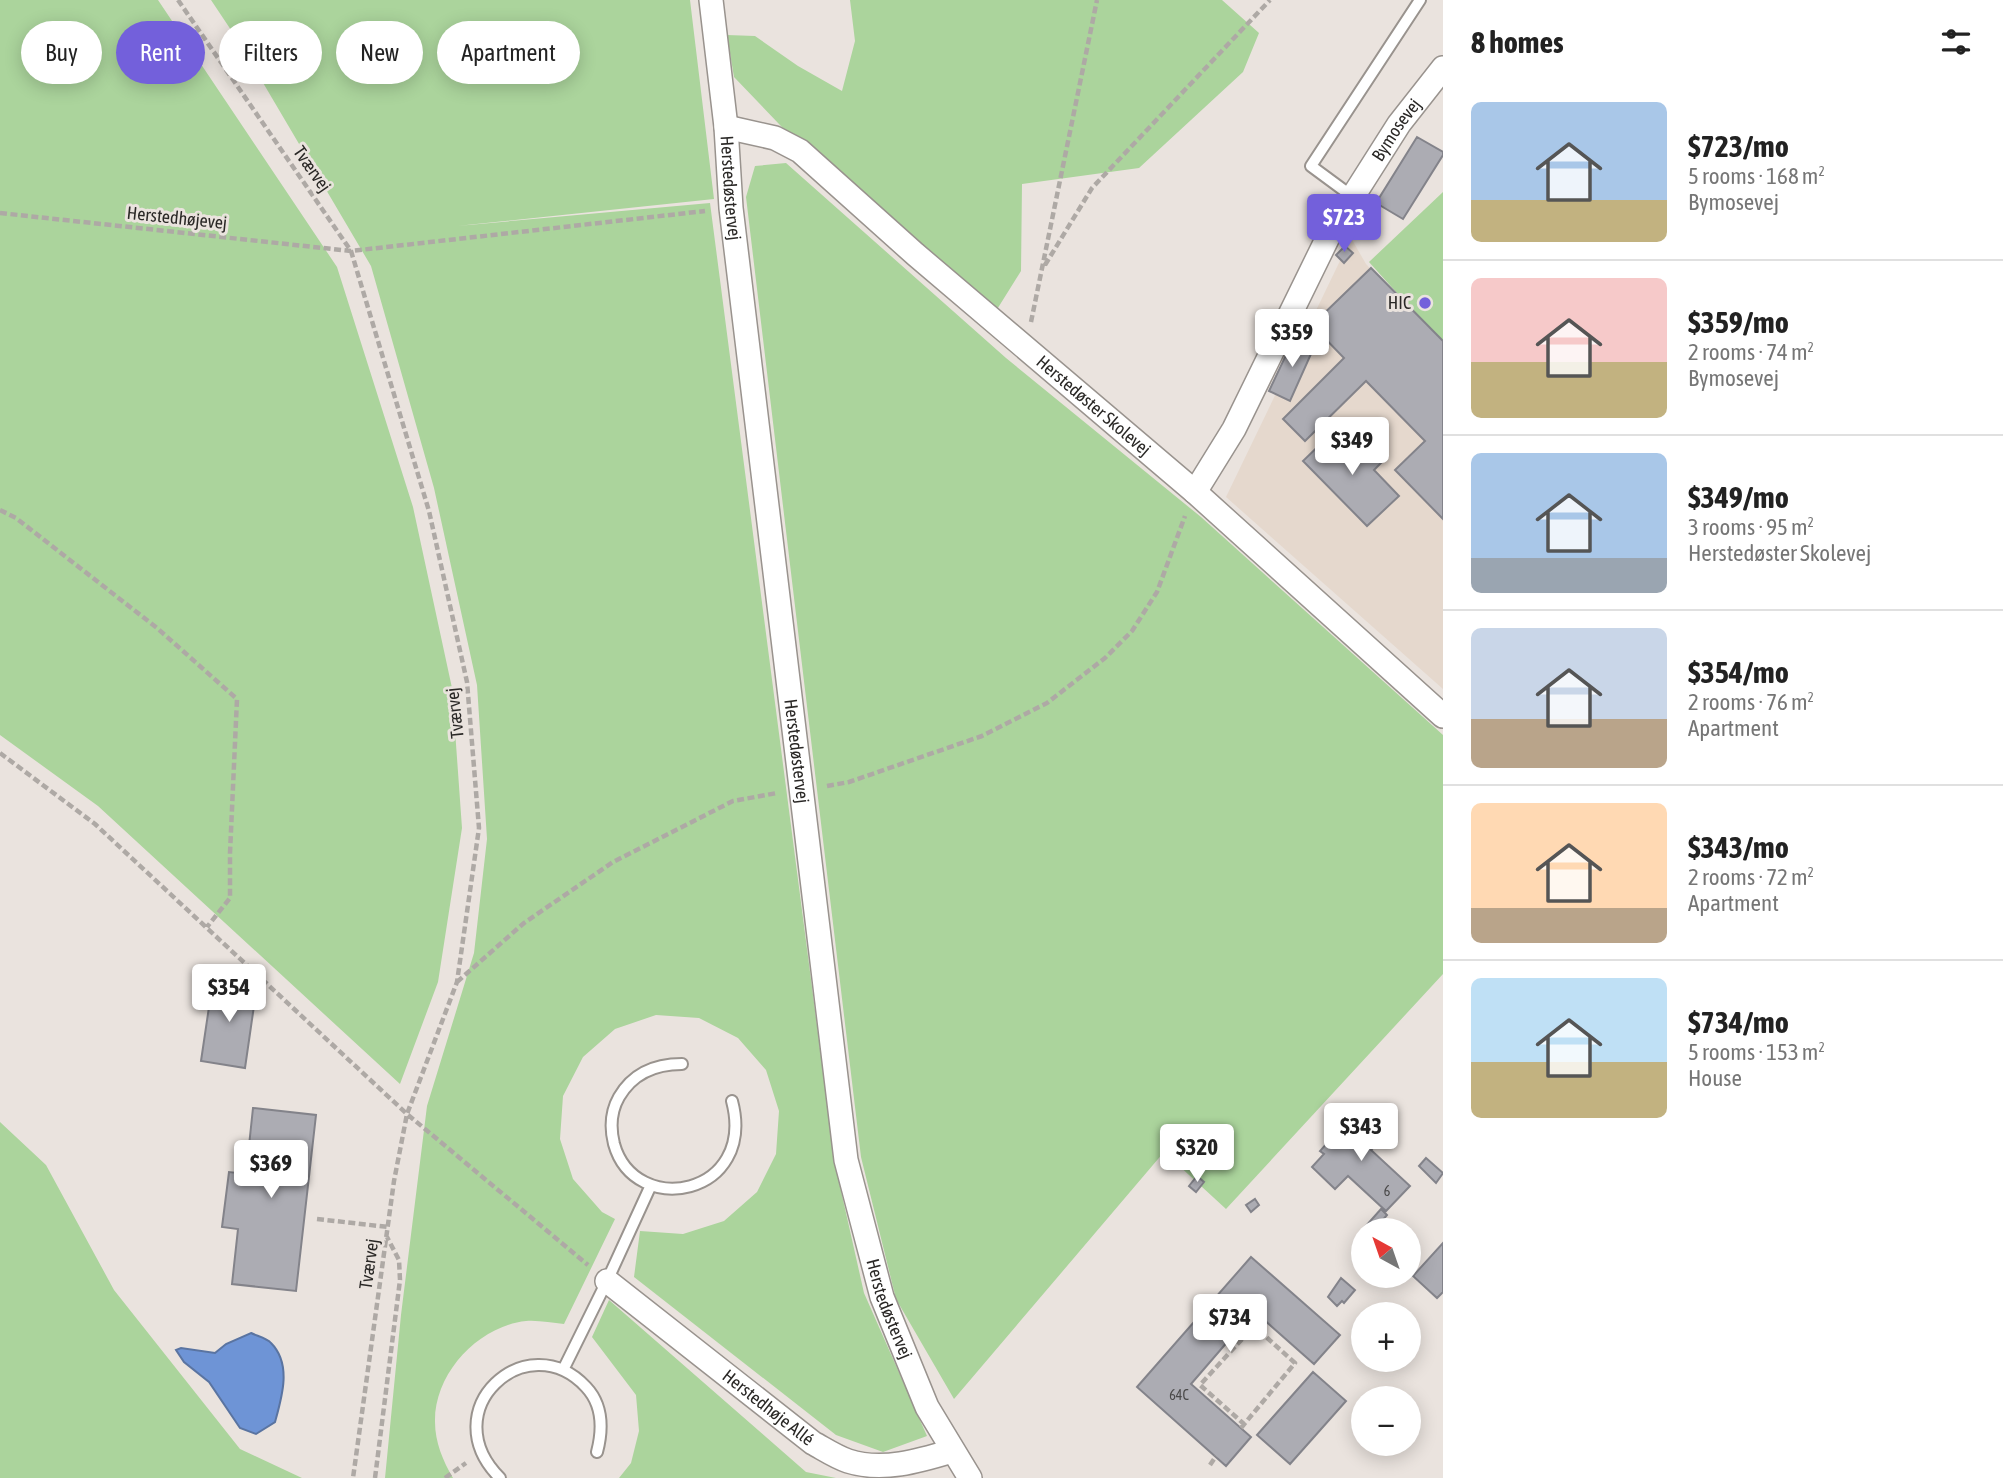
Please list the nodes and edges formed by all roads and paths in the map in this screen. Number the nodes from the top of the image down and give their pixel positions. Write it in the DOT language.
graph roads {
  1 [pos="178,0"];
  2 [pos="711,0"];
  3 [pos="1097,0"];
  4 [pos="1270,0"];
  5 [pos="1420,0"];
  6 [pos="1443,68"];
  7 [pos="726,127"];
  8 [pos="1353,197"];
  9 [pos="731,208"];
  10 [pos="0,213"];
  11 [pos="351,251"];
  12 [pos="1042,269"];
  13 [pos="1026,349"];
  14 [pos="1195,492"];
  15 [pos="0,510"];
  16 [pos="1443,716"];
  17 [pos="0,753"];
  18 [pos="799,790"];
  19 [pos="207,928"];
  20 [pos="457,982"];
  21 [pos="682,1064"];
  22 [pos="732,1101"];
  23 [pos="407,1114"];
  24 [pos="650,1185"];
  25 [pos="317,1219"];
  26 [pos="388,1227"];
  27 [pos="386,1237"];
  28 [pos="607,1281"];
  29 [pos="563,1370"];
  30 [pos="1242,1426"];
  31 [pos="952,1451"];
  32 [pos="597,1452"];
  33 [pos="1216,1457"];
  34 [pos="1210,1465"];
  35 [pos="353,1478"];
  36 [pos="375,1478"];
  37 [pos="500,1478"];
  38 [pos="971,1478"];
  1 -- 11 [label="path, Tværvej"];
  2 -- 7 [label="street, Herstedøstervej"];
  3 -- 12 [label="path"];
  4 -- 12 [label="path"];
  5 -- 8 [label="lane"];
  6 -- 8 [label="street, Bymosevej"];
  7 -- 9 [label="street, Herstedøstervej"];
  7 -- 13 [label="street, Herstedøster Skolevej"];
  8 -- 14 [label="street, Bymosevej"];
  9 -- 11 [label="path, Herstedhøjevej"];
  9 -- 18 [label="street, Herstedøstervej"];
  10 -- 11 [label="path, Herstedhøjevej"];
  11 -- 20 [label="path, Tværvej"];
  12 -- 13 [label="path"];
  13 -- 14 [label="street, Herstedøster Skolevej"];
  14 -- 16 [label="street, Herstedøster Skolevej"];
  14 -- 18 [label="path"];
  15 -- 19 [label="path"];
  17 -- 19 [label="path"];
  18 -- 20 [label="path"];
  18 -- 31 [label="street, Herstedøstervej"];
  19 -- 23 [label="path"];
  20 -- 23 [label="path, Tværvej"];
  21 -- 24 [label="lane"];
  22 -- 24 [label="lane"];
  23 -- 26 [label="path, Tværvej"];
  23 -- 28 [label="path"];
  24 -- 28 [label="lane"];
  25 -- 26 [label="path"];
  26 -- 27 [label="path, Tværvej"];
  27 -- 35 [label="path, Tværvej"];
  27 -- 36 [label="path"];
  28 -- 29 [label="lane"];
  28 -- 31 [label="street, Herstedhøje Allé"];
  29 -- 32 [label="lane"];
  29 -- 37 [label="lane"];
  30 -- 30 [label="path"];
  31 -- 38 [label="street, Herstedøstervej"];
  33 -- 34 [label="path"];
}
